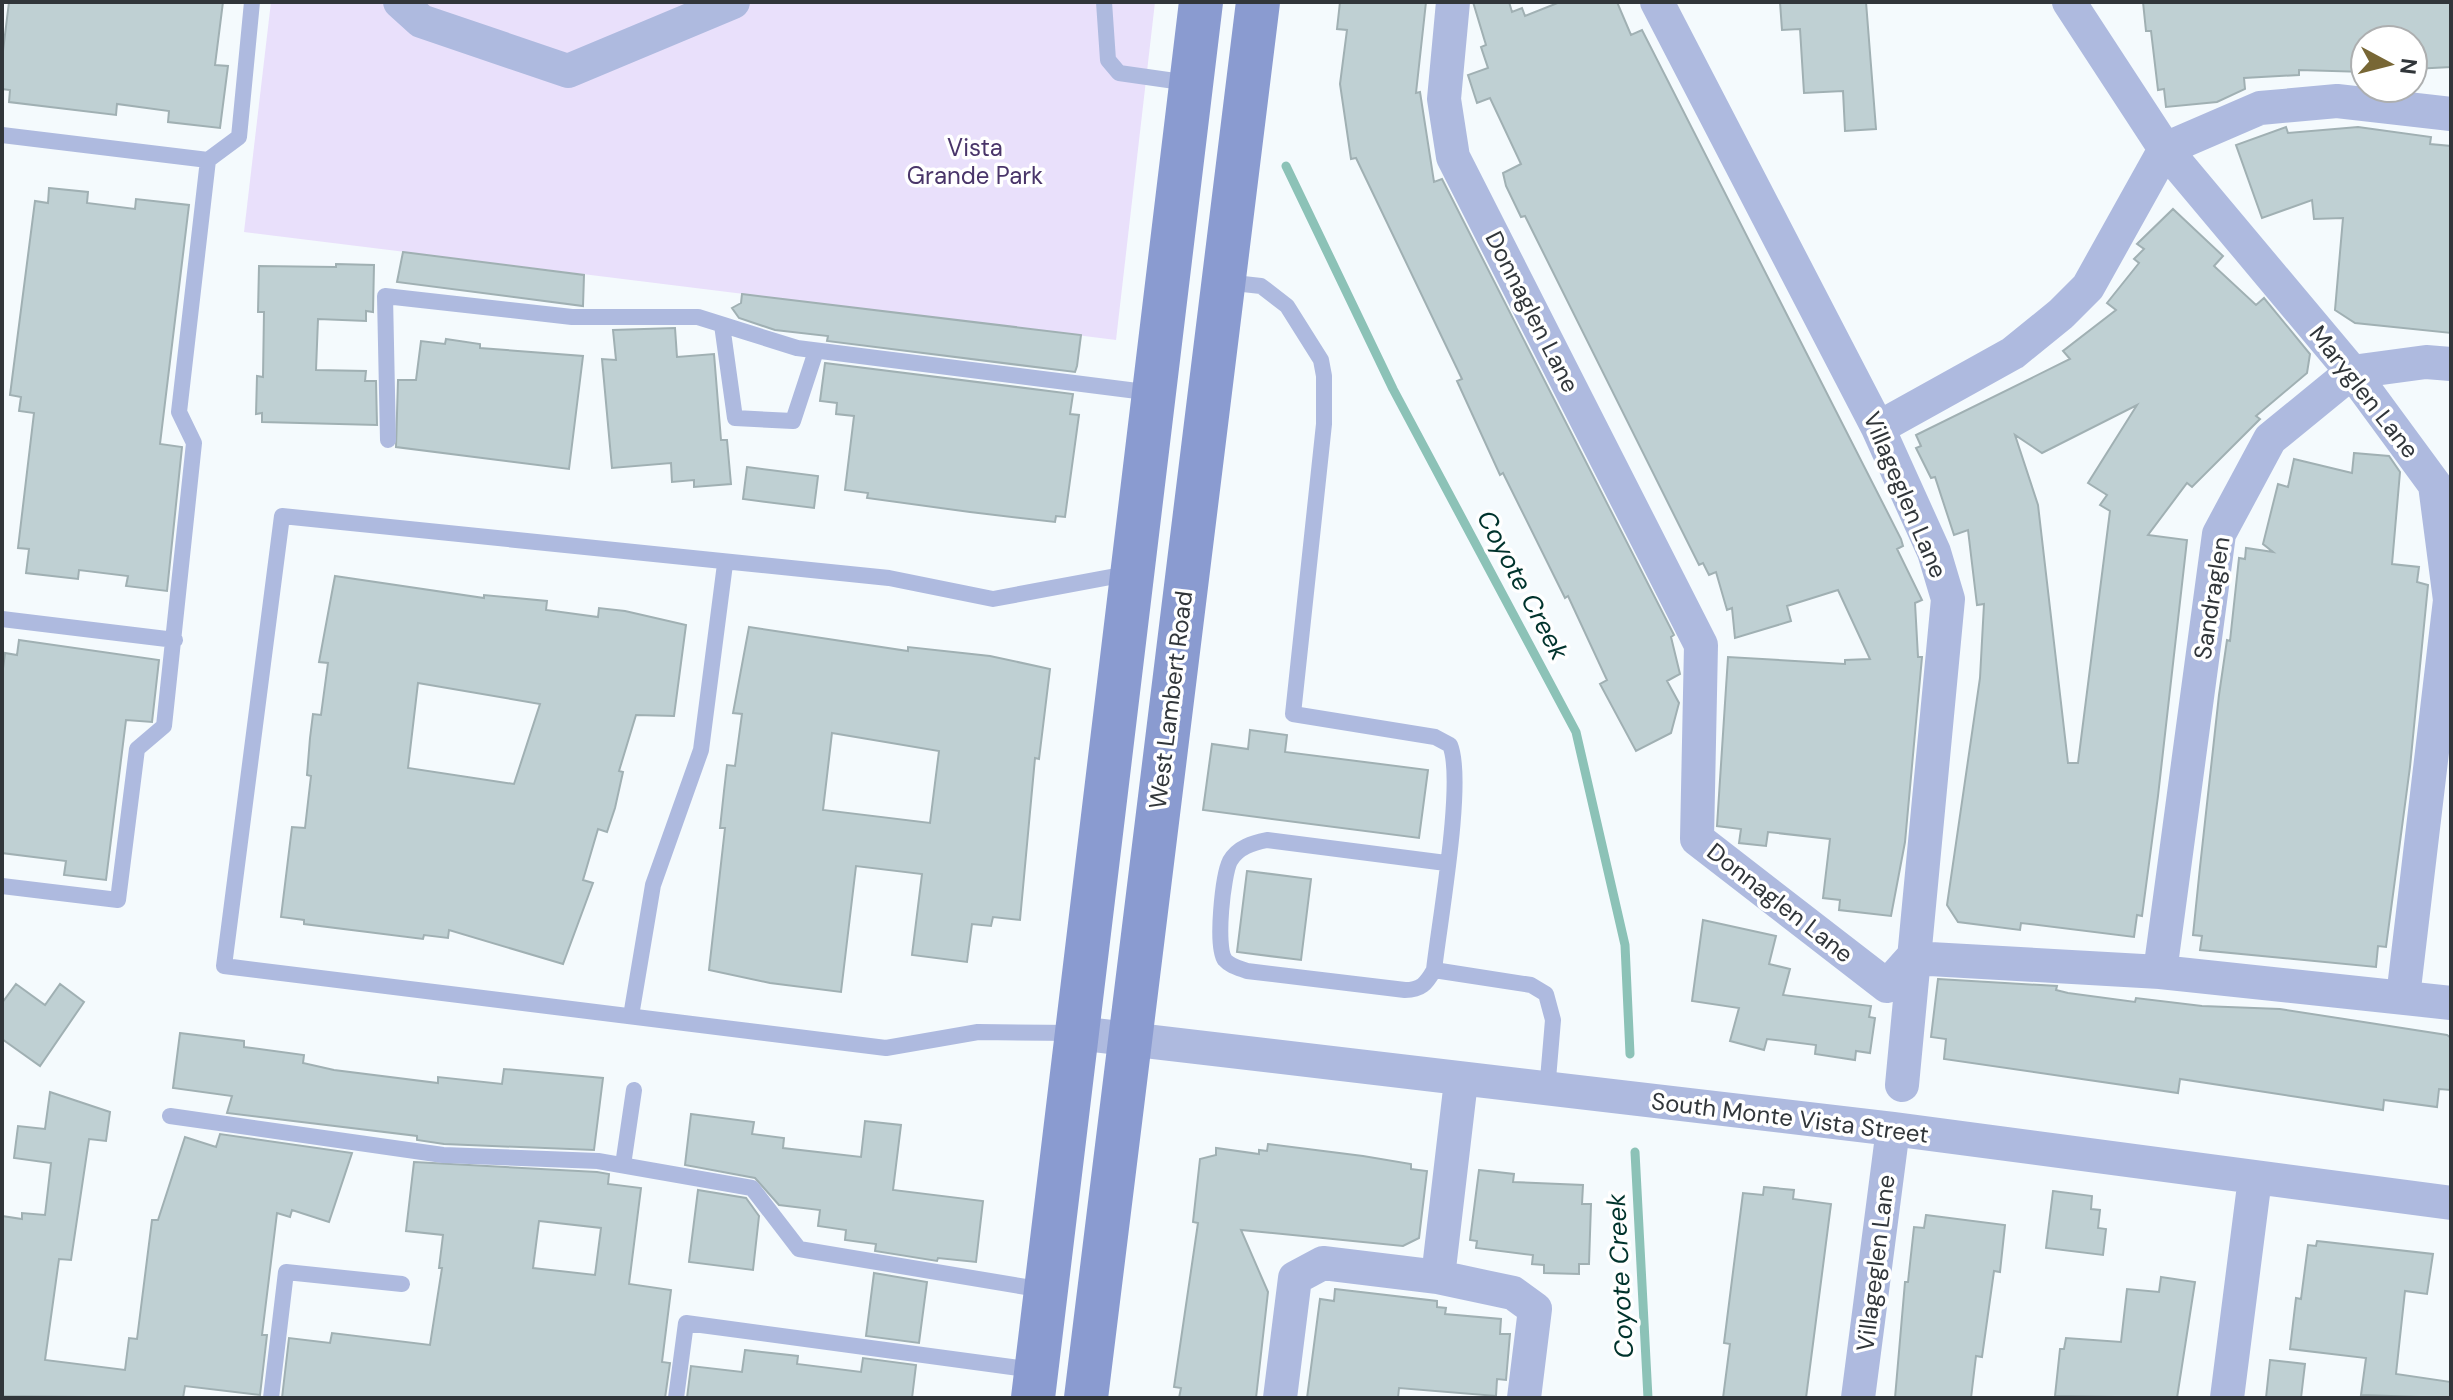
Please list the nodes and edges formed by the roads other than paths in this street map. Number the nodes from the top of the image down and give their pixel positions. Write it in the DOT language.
graph roads {
  1 [pos="252,2"];
  2 [pos="400,2"];
  3 [pos="733,2"];
  4 [pos="1104,2"];
  5 [pos="1201,2"];
  6 [pos="1258,2"];
  7 [pos="1453,2"];
  8 [pos="1657,2"];
  9 [pos="2069,2"];
  10 [pos="1191,84"];
  11 [pos="2451,114"];
  12 [pos="2,135"];
  13 [pos="2165,149"];
  14 [pos="208,160"];
  15 [pos="1223,282"];
  16 [pos="722,325"];
  17 [pos="816,351"];
  18 [pos="2451,364"];
  19 [pos="2352,372"];
  20 [pos="1154,393"];
  21 [pos="1878,428"];
  22 [pos="388,440"];
  23 [pos="725,564"];
  24 [pos="1132,573"];
  25 [pos="2,619"];
  26 [pos="175,640"];
  27 [pos="1446,863"];
  28 [pos="2,886"];
  29 [pos="1912,958"];
  30 [pos="1434,970"];
  31 [pos="2160,972"];
  32 [pos="2403,997"];
  33 [pos="2451,1003"];
  34 [pos="631,1016"];
  35 [pos="1077,1033"];
  36 [pos="1129,1037"];
  37 [pos="1461,1081"];
  38 [pos="1902,1085"];
  39 [pos="634,1090"];
  40 [pos="1547,1091"];
  41 [pos="170,1116"];
  42 [pos="1893,1129"];
  43 [pos="623,1165"];
  44 [pos="2255,1178"];
  45 [pos="2451,1203"];
  46 [pos="1438,1277"];
  47 [pos="402,1284"];
  48 [pos="1046,1291"];
  49 [pos="1034,1384"];
  50 [pos="271,1398"];
  51 [pos="676,1398"];
  52 [pos="1086,1398"];
  53 [pos="1280,1398"];
  54 [pos="1524,1398"];
  55 [pos="1858,1398"];
  56 [pos="2227,1398"];
  1 -- 14 [label="lane"];
  2 -- 3 [label="street"];
  4 -- 10 [label="lane"];
  5 -- 10 [label="main road"];
  6 -- 15 [label="main road, West Lambert Road"];
  7 -- 29 [label="street, Donnaglen Lane"];
  8 -- 21 [label="street, Villageglen Lane"];
  9 -- 13 [label="street, Maryglen Lane"];
  10 -- 20 [label="main road"];
  11 -- 13 [label="street"];
  12 -- 14 [label="lane"];
  13 -- 19 [label="street, Maryglen Lane"];
  13 -- 21 [label="street"];
  14 -- 26 [label="lane"];
  15 -- 27 [label="lane"];
  15 -- 36 [label="main road, West Lambert Road"];
  16 -- 17 [label="lane"];
  16 -- 17 [label="lane"];
  16 -- 22 [label="lane"];
  17 -- 20 [label="lane"];
  18 -- 19 [label="street"];
  19 -- 31 [label="street, Sandraglen"];
  19 -- 32 [label="street, Maryglen Lane"];
  20 -- 24 [label="main road"];
  21 -- 29 [label="street, Villageglen Lane"];
  23 -- 24 [label="lane"];
  23 -- 34 [label="lane"];
  23 -- 34 [label="lane"];
  24 -- 35 [label="main road"];
  25 -- 26 [label="lane"];
  26 -- 28 [label="lane"];
  27 -- 30 [label="lane"];
  27 -- 30 [label="lane"];
  29 -- 31 [label="street"];
  29 -- 38 [label="street, Villageglen Lane"];
  30 -- 40 [label="lane"];
  31 -- 32 [label="street"];
  32 -- 33 [label="street"];
  34 -- 35 [label="lane"];
  35 -- 36 [label="street, South Monte Vista Street"];
  35 -- 48 [label="main road"];
  36 -- 37 [label="street, South Monte Vista Street"];
  36 -- 52 [label="main road, West Lambert Road"];
  37 -- 40 [label="street, South Monte Vista Street"];
  37 -- 46 [label="street"];
  39 -- 43 [label="lane"];
  40 -- 42 [label="street, South Monte Vista Street"];
  41 -- 43 [label="lane"];
  42 -- 44 [label="street, South Monte Vista Street"];
  42 -- 55 [label="street, Villageglen Lane"];
  43 -- 48 [label="lane"];
  44 -- 45 [label="street, South Monte Vista Street"];
  44 -- 56 [label="street"];
  46 -- 53 [label="street"];
  46 -- 54 [label="street"];
  47 -- 50 [label="lane"];
  48 -- 49 [label="main road"];
  49 -- 51 [label="lane"];
}
